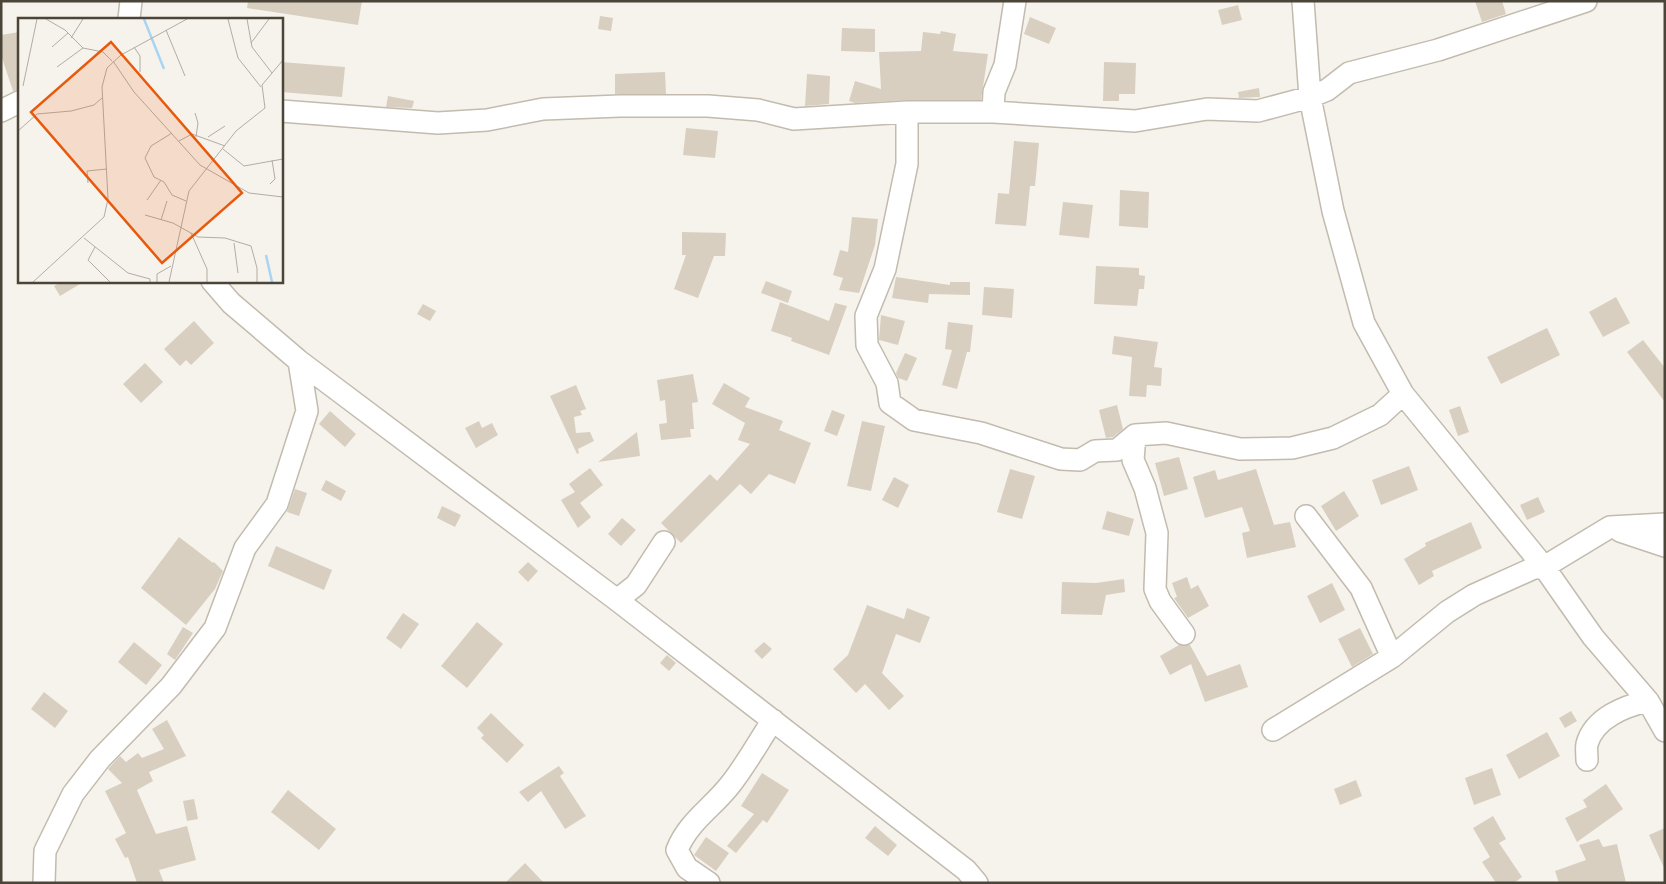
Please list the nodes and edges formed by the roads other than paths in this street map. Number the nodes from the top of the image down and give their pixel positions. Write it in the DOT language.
graph roads {
  1 [pos="131,1"];
  2 [pos="1015,1"];
  3 [pos="1303,1"];
  4 [pos="1586,1"];
  5 [pos="129,18"];
  6 [pos="1310,97"];
  7 [pos="18,102"];
  8 [pos="1,111"];
  9 [pos="282,112"];
  10 [pos="907,112"];
  11 [pos="993,112"];
  12 [pos="213,282"];
  13 [pos="299,361"];
  14 [pos="1403,394"];
  15 [pos="1135,435"];
  16 [pos="1306,516"];
  17 [pos="1665,524"];
  18 [pos="1610,527"];
  19 [pos="664,542"];
  20 [pos="1665,546"];
  21 [pos="1544,568"];
  22 [pos="617,600"];
  23 [pos="1184,634"];
  24 [pos="1392,658"];
  25 [pos="1648,701"];
  26 [pos="772,720"];
  27 [pos="1273,730"];
  28 [pos="1665,731"];
  29 [pos="1587,760"];
  30 [pos="44,883"];
  31 [pos="709,883"];
  32 [pos="977,883"];
  1 -- 5 [label="street"];
  2 -- 11 [label="street"];
  3 -- 6 [label="street"];
  4 -- 6 [label="street"];
  6 -- 11 [label="street"];
  6 -- 14 [label="street"];
  7 -- 8 [label="street"];
  9 -- 10 [label="street"];
  10 -- 11 [label="street"];
  10 -- 15 [label="street"];
  12 -- 13 [label="street"];
  13 -- 22 [label="street"];
  13 -- 30 [label="street"];
  14 -- 15 [label="street"];
  14 -- 21 [label="street"];
  15 -- 23 [label="street"];
  16 -- 24 [label="street"];
  17 -- 18 [label="street"];
  18 -- 20 [label="street"];
  18 -- 21 [label="street"];
  19 -- 22 [label="street"];
  21 -- 24 [label="street"];
  21 -- 25 [label="street"];
  22 -- 26 [label="street"];
  24 -- 27 [label="street"];
  25 -- 28 [label="street"];
  25 -- 29 [label="street"];
  26 -- 31 [label="street"];
  26 -- 32 [label="street"];
}
